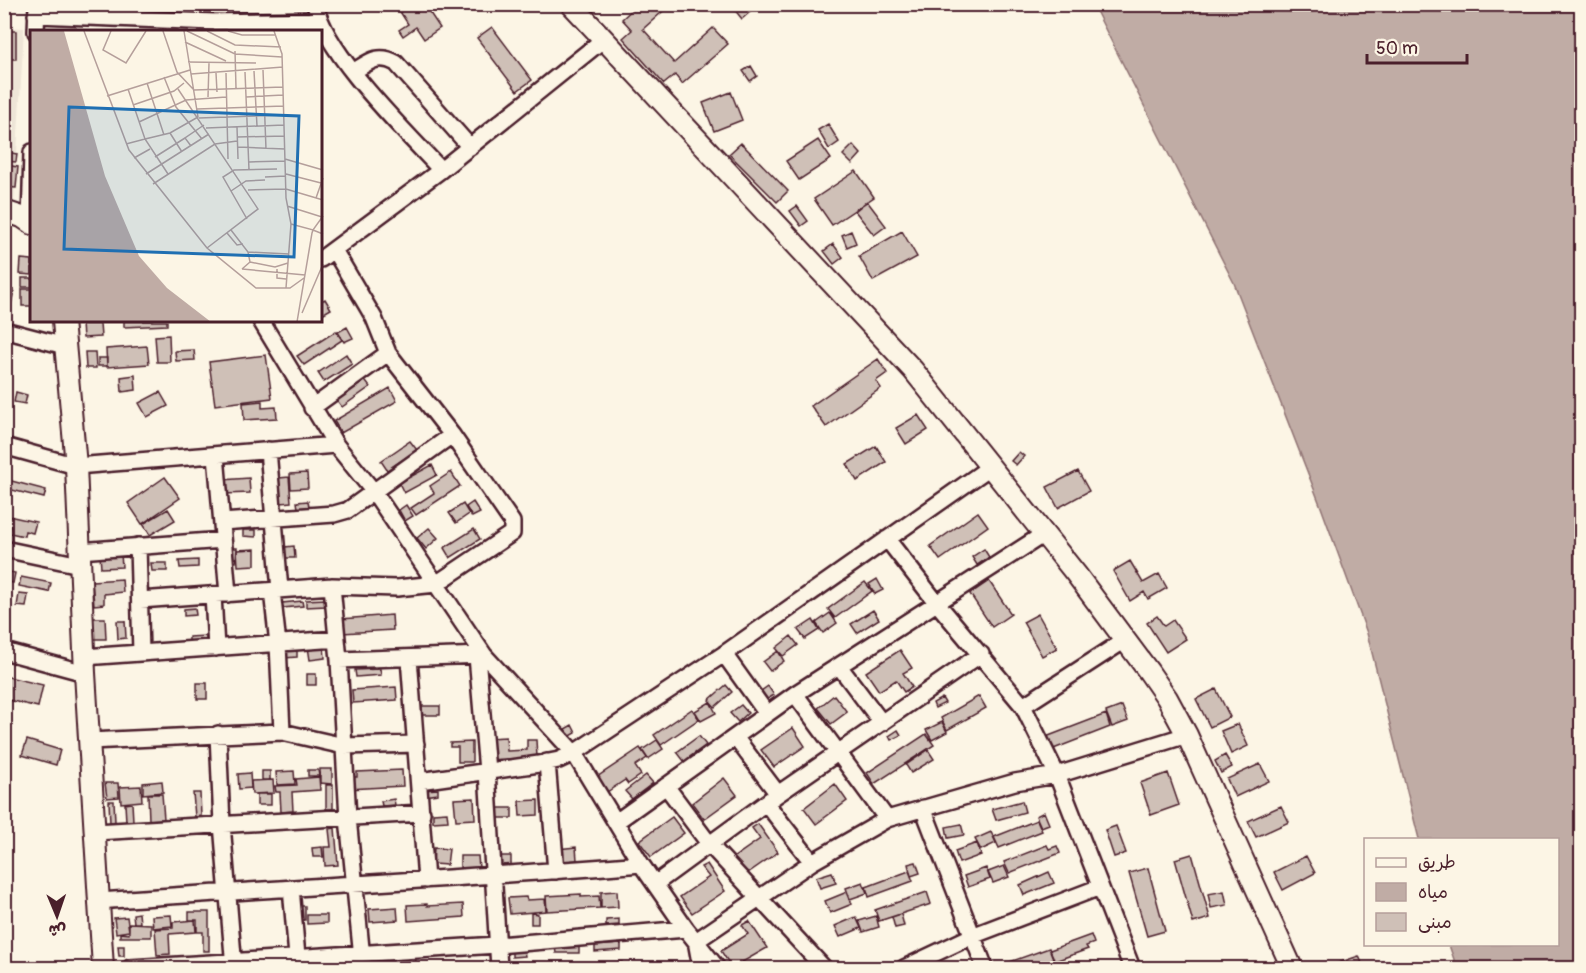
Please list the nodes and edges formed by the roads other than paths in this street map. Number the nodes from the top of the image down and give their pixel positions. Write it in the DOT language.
graph roads {
  1 [pos="175,4"];
  2 [pos="315,4"];
  3 [pos="571,4"];
  4 [pos="36,10"];
  5 [pos="174,20"];
  6 [pos="318,20"];
  7 [pos="115,25"];
  8 [pos="36,30"];
  9 [pos="604,39"];
  10 [pos="353,72"];
  11 [pos="470,147"];
  12 [pos="441,170"];
  13 [pos="4,211"];
  14 [pos="30,222"];
  15 [pos="334,250"];
  16 [pos="322,259"];
  17 [pos="63,322"];
  18 [pos="262,322"];
  19 [pos="4,330"];
  20 [pos="65,346"];
  21 [pos="388,353"];
  22 [pos="312,408"];
  23 [pos="452,435"];
  24 [pos="336,445"];
  25 [pos="4,446"];
  26 [pos="268,450"];
  27 [pos="216,455"];
  28 [pos="76,466"];
  29 [pos="990,467"];
  30 [pos="374,492"];
  31 [pos="274,519"];
  32 [pos="222,522"];
  33 [pos="1044,534"];
  34 [pos="887,539"];
  35 [pos="223,540"];
  36 [pos="138,546"];
  37 [pos="4,549"];
  38 [pos="79,558"];
  39 [pos="436,584"];
  40 [pos="332,586"];
  41 [pos="276,590"];
  42 [pos="220,594"];
  43 [pos="140,600"];
  44 [pos="936,602"];
  45 [pos="337,639"];
  46 [pos="1125,640"];
  47 [pos="278,644"];
  48 [pos="216,648"];
  49 [pos="4,651"];
  50 [pos="141,653"];
  51 [pos="724,654"];
  52 [pos="981,654"];
  53 [pos="481,656"];
  54 [pos="409,658"];
  55 [pos="339,660"];
  56 [pos="85,665"];
  57 [pos="839,666"];
  58 [pos="795,694"];
  59 [pos="1023,706"];
  60 [pos="767,714"];
  61 [pos="882,723"];
  62 [pos="282,732"];
  63 [pos="218,734"];
  64 [pos="1187,735"];
  65 [pos="735,737"];
  66 [pos="89,741"];
  67 [pos="416,744"];
  68 [pos="344,746"];
  69 [pos="574,753"];
  70 [pos="840,753"];
  71 [pos="547,762"];
  72 [pos="487,771"];
  73 [pos="1057,775"];
  74 [pos="419,781"];
  75 [pos="666,786"];
  76 [pos="772,799"];
  77 [pos="923,808"];
  78 [pos="422,813"];
  79 [pos="348,818"];
  80 [pos="887,819"];
  81 [pos="616,822"];
  82 [pos="222,824"];
  83 [pos="95,832"];
  84 [pos="710,845"];
  85 [pos="812,862"];
  86 [pos="641,864"];
  87 [pos="556,871"];
  88 [pos="493,876"];
  89 [pos="426,880"];
  90 [pos="355,883"];
  91 [pos="655,884"];
  92 [pos="1100,887"];
  93 [pos="291,888"];
  94 [pos="228,892"];
  95 [pos="761,898"];
  96 [pos="99,901"];
  97 [pos="686,928"];
  98 [pos="972,936"];
  99 [pos="696,941"];
  100 [pos="497,945"];
  101 [pos="362,953"];
  102 [pos="298,963"];
  103 [pos="233,965"];
  104 [pos="103,969"];
  105 [pos="130,969"];
  106 [pos="363,969"];
  107 [pos="499,969"];
  108 [pos="702,969"];
  109 [pos="717,969"];
  110 [pos="824,969"];
  111 [pos="904,969"];
  112 [pos="985,969"];
  113 [pos="1132,969"];
  114 [pos="1292,969"];
  1 -- 5 [label="street"];
  2 -- 6 [label="street"];
  3 -- 9 [label="street"];
  4 -- 7 [label="street"];
  4 -- 8 [label="street"];
  5 -- 6 [label="street"];
  5 -- 7 [label="street"];
  6 -- 10 [label="street"];
  9 -- 11 [label="street"];
  9 -- 29 [label="street"];
  10 -- 11 [label="street"];
  10 -- 12 [label="street"];
  11 -- 12 [label="street"];
  12 -- 15 [label="street"];
  13 -- 14 [label="street"];
  15 -- 16 [label="street"];
  15 -- 21 [label="street"];
  17 -- 20 [label="street"];
  18 -- 22 [label="street"];
  19 -- 20 [label="street"];
  20 -- 28 [label="street"];
  21 -- 22 [label="street"];
  21 -- 23 [label="street"];
  22 -- 24 [label="street"];
  23 -- 30 [label="street"];
  23 -- 39 [label="street"];
  24 -- 26 [label="street"];
  24 -- 30 [label="street"];
  25 -- 28 [label="street"];
  26 -- 27 [label="street"];
  26 -- 31 [label="street"];
  27 -- 28 [label="street"];
  27 -- 32 [label="street"];
  28 -- 38 [label="street"];
  29 -- 33 [label="street"];
  29 -- 34 [label="street"];
  30 -- 31 [label="street"];
  30 -- 39 [label="street"];
  31 -- 32 [label="street"];
  31 -- 41 [label="street"];
  32 -- 35 [label="street"];
  33 -- 44 [label="street"];
  33 -- 46 [label="street"];
  34 -- 44 [label="street"];
  34 -- 51 [label="street"];
  35 -- 36 [label="street"];
  35 -- 42 [label="street"];
  36 -- 38 [label="street"];
  36 -- 43 [label="street"];
  37 -- 38 [label="street"];
  38 -- 56 [label="street"];
  39 -- 40 [label="street"];
  39 -- 53 [label="street"];
  40 -- 41 [label="street"];
  40 -- 45 [label="street"];
  41 -- 42 [label="street"];
  41 -- 47 [label="street"];
  42 -- 43 [label="street"];
  42 -- 48 [label="street"];
  43 -- 50 [label="street"];
  44 -- 52 [label="street"];
  44 -- 57 [label="street"];
  45 -- 47 [label="street"];
  45 -- 55 [label="street"];
  46 -- 59 [label="street"];
  46 -- 64 [label="street"];
  47 -- 48 [label="street"];
  47 -- 62 [label="street"];
  48 -- 50 [label="street"];
  49 -- 56 [label="street"];
  50 -- 56 [label="street"];
  51 -- 60 [label="street"];
  51 -- 69 [label="street"];
  52 -- 59 [label="street"];
  52 -- 61 [label="street"];
  53 -- 54 [label="street"];
  53 -- 69 [label="street"];
  53 -- 72 [label="street"];
  54 -- 55 [label="street"];
  54 -- 67 [label="street"];
  55 -- 68 [label="street"];
  56 -- 66 [label="street"];
  57 -- 58 [label="street"];
  57 -- 61 [label="street"];
  58 -- 60 [label="street"];
  58 -- 70 [label="street"];
  59 -- 73 [label="street"];
  60 -- 65 [label="street"];
  61 -- 70 [label="street"];
  62 -- 63 [label="street"];
  62 -- 68 [label="street"];
  63 -- 66 [label="street"];
  63 -- 82 [label="street"];
  64 -- 73 [label="street"];
  64 -- 114 [label="street"];
  65 -- 75 [label="street"];
  65 -- 76 [label="street"];
  66 -- 83 [label="street"];
  67 -- 68 [label="street"];
  67 -- 74 [label="street"];
  68 -- 79 [label="street"];
  69 -- 71 [label="street"];
  69 -- 81 [label="street"];
  70 -- 76 [label="street"];
  70 -- 80 [label="street"];
  71 -- 72 [label="street"];
  71 -- 87 [label="street"];
  72 -- 74 [label="street"];
  72 -- 88 [label="street"];
  73 -- 77 [label="street"];
  73 -- 92 [label="street"];
  74 -- 78 [label="street"];
  75 -- 81 [label="street"];
  75 -- 84 [label="street"];
  76 -- 84 [label="street"];
  76 -- 85 [label="street"];
  77 -- 80 [label="street"];
  77 -- 98 [label="street"];
  78 -- 79 [label="street"];
  78 -- 89 [label="street"];
  79 -- 82 [label="street"];
  79 -- 90 [label="street"];
  80 -- 85 [label="street"];
  81 -- 86 [label="street"];
  82 -- 83 [label="street"];
  82 -- 94 [label="street"];
  83 -- 96 [label="street"];
  84 -- 91 [label="street"];
  84 -- 95 [label="street"];
  85 -- 95 [label="street"];
  86 -- 87 [label="street"];
  86 -- 91 [label="street"];
  87 -- 88 [label="street"];
  88 -- 89 [label="street"];
  88 -- 100 [label="street"];
  89 -- 90 [label="street"];
  90 -- 93 [label="street"];
  90 -- 101 [label="street"];
  91 -- 97 [label="street"];
  92 -- 98 [label="street"];
  92 -- 113 [label="street"];
  93 -- 94 [label="street"];
  93 -- 102 [label="street"];
  94 -- 96 [label="street"];
  94 -- 103 [label="street"];
  95 -- 99 [label="street"];
  95 -- 110 [label="street"];
  96 -- 104 [label="street"];
  97 -- 99 [label="street"];
  97 -- 100 [label="street"];
  98 -- 111 [label="street"];
  98 -- 112 [label="street"];
  99 -- 108 [label="street"];
  99 -- 109 [label="street"];
  100 -- 101 [label="street"];
  100 -- 107 [label="street"];
  101 -- 102 [label="street"];
  101 -- 106 [label="street"];
  102 -- 103 [label="street"];
  103 -- 105 [label="street"];
}
